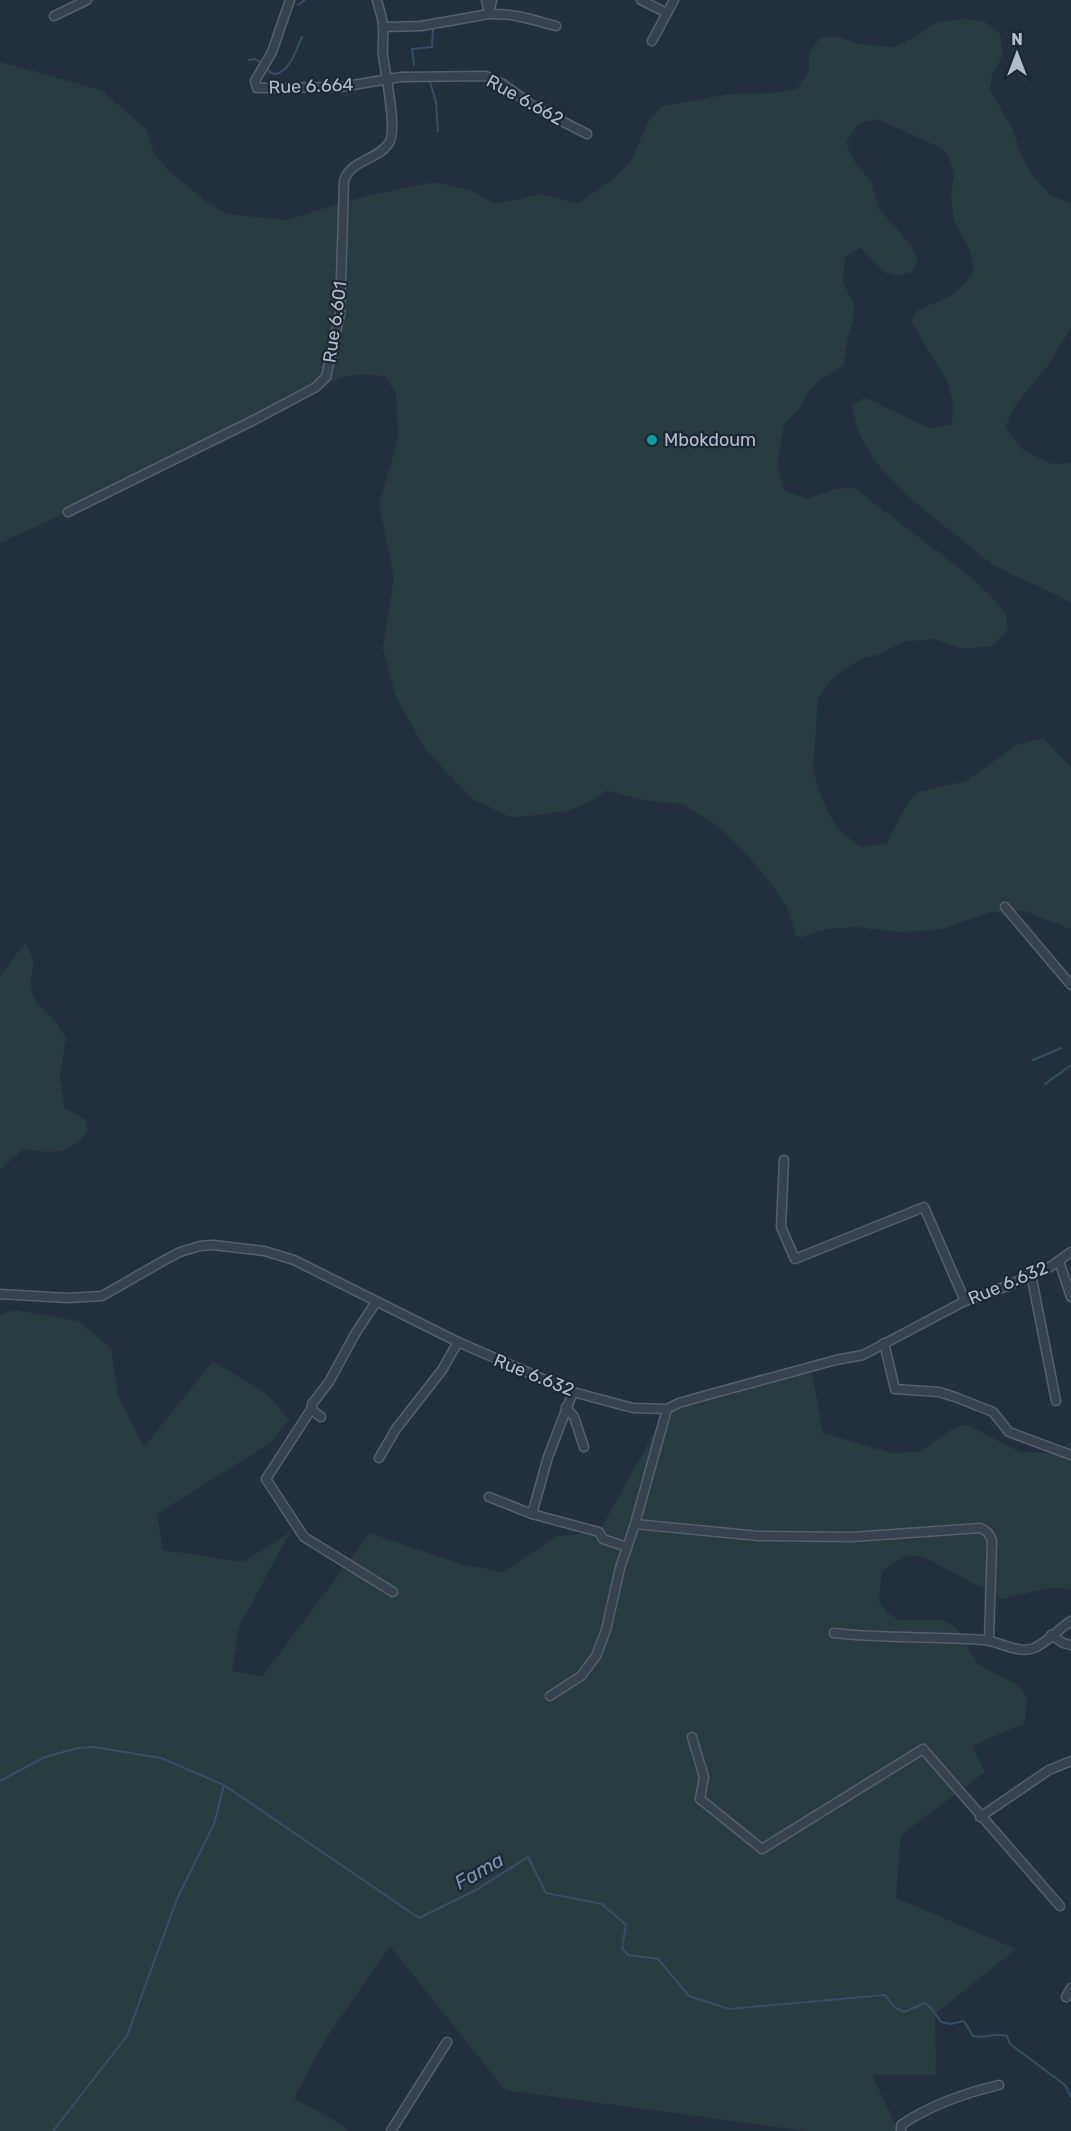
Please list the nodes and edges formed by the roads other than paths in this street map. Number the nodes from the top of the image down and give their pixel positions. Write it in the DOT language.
graph roads {
  1 [pos="87,0"];
  2 [pos="290,0"];
  3 [pos="377,0"];
  4 [pos="486,0"];
  5 [pos="492,0"];
  6 [pos="641,0"];
  7 [pos="674,0"];
  8 [pos="667,13"];
  9 [pos="489,14"];
  10 [pos="54,16"];
  11 [pos="556,26"];
  12 [pos="383,27"];
  13 [pos="652,41"];
  14 [pos="388,80"];
  15 [pos="587,134"];
  16 [pos="68,512"];
  17 [pos="1005,907"];
  18 [pos="1071,985"];
  19 [pos="784,1160"];
  20 [pos="1071,1252"];
  21 [pos="1059,1261"];
  22 [pos="1031,1274"];
  23 [pos="0,1294"];
  24 [pos="1071,1296"];
  25 [pos="965,1301"];
  26 [pos="376,1302"];
  27 [pos="458,1342"];
  28 [pos="884,1343"];
  29 [pos="573,1392"];
  30 [pos="1056,1401"];
  31 [pos="566,1407"];
  32 [pos="312,1408"];
  33 [pos="668,1409"];
  34 [pos="321,1417"];
  35 [pos="584,1447"];
  36 [pos="1071,1455"];
  37 [pos="380,1458"];
  38 [pos="489,1497"];
  39 [pos="532,1514"];
  40 [pos="635,1524"];
  41 [pos="627,1547"];
  42 [pos="393,1592"];
  43 [pos="1071,1621"];
  44 [pos="834,1633"];
  45 [pos="1051,1635"];
  46 [pos="989,1641"];
  47 [pos="1071,1645"];
  48 [pos="550,1696"];
  49 [pos="692,1737"];
  50 [pos="1071,1761"];
  51 [pos="980,1817"];
  52 [pos="1060,1906"];
  53 [pos="1071,1988"];
  54 [pos="1066,1997"];
  55 [pos="447,2042"];
  56 [pos="999,2085"];
  57 [pos="391,2131"];
  58 [pos="901,2131"];
  1 -- 10 [label="street"];
  2 -- 14 [label="street, Rue 6.664"];
  3 -- 12 [label="street, Rue 6.601"];
  4 -- 9 [label="street"];
  5 -- 9 [label="street"];
  6 -- 8 [label="street"];
  7 -- 8 [label="street"];
  8 -- 13 [label="street"];
  9 -- 11 [label="street"];
  9 -- 12 [label="street"];
  12 -- 14 [label="street, Rue 6.601"];
  14 -- 15 [label="street, Rue 6.662"];
  14 -- 16 [label="street, Rue 6.601"];
  17 -- 18 [label="street"];
  19 -- 25 [label="street"];
  20 -- 21 [label="street, Rue 6.632"];
  21 -- 22 [label="street, Rue 6.632"];
  21 -- 24 [label="street"];
  22 -- 25 [label="street, Rue 6.632"];
  22 -- 30 [label="street"];
  23 -- 26 [label="street, Rue 6.632"];
  25 -- 28 [label="street, Rue 6.632"];
  26 -- 27 [label="street, Rue 6.632"];
  26 -- 32 [label="street"];
  27 -- 29 [label="street, Rue 6.632"];
  27 -- 37 [label="street"];
  28 -- 33 [label="street, Rue 6.632"];
  28 -- 36 [label="street"];
  29 -- 31 [label="street"];
  29 -- 33 [label="street, Rue 6.632"];
  31 -- 35 [label="street"];
  31 -- 39 [label="street"];
  32 -- 34 [label="street"];
  32 -- 42 [label="street"];
  33 -- 40 [label="street"];
  38 -- 39 [label="street"];
  39 -- 41 [label="street"];
  40 -- 41 [label="street"];
  40 -- 46 [label="street"];
  41 -- 48 [label="street"];
  43 -- 45 [label="street"];
  44 -- 46 [label="street"];
  45 -- 46 [label="street"];
  45 -- 47 [label="street"];
  49 -- 51 [label="street"];
  50 -- 51 [label="street"];
  51 -- 52 [label="street"];
  53 -- 54 [label="street"];
  55 -- 57 [label="street"];
  56 -- 58 [label="street"];
}
